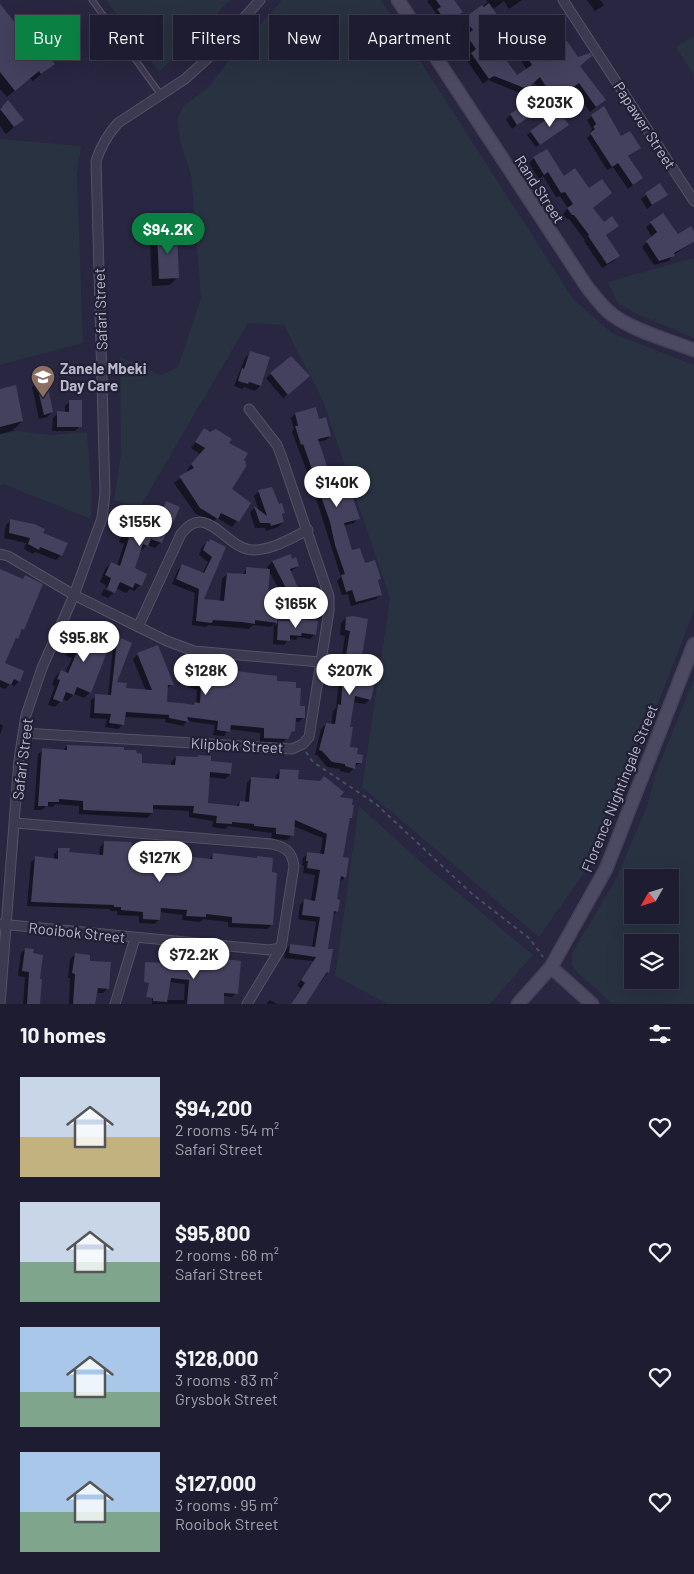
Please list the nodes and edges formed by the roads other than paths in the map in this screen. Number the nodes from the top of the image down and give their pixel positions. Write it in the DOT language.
graph roads {
  1 [pos="92,0"];
  2 [pos="260,0"];
  3 [pos="398,0"];
  4 [pos="563,0"];
  5 [pos="161,95"];
  6 [pos="694,200"];
  7 [pos="694,350"];
  8 [pos="249,409"];
  9 [pos="308,530"];
  10 [pos="0,554"];
  11 [pos="74,595"];
  12 [pos="138,627"];
  13 [pos="694,644"];
  14 [pos="320,662"];
  15 [pos="23,733"];
  16 [pos="15,823"];
  17 [pos="3,924"];
  18 [pos="135,938"];
  19 [pos="281,948"];
  20 [pos="551,967"];
  21 [pos="0,1004"];
  22 [pos="114,1004"];
  23 [pos="247,1004"];
  24 [pos="518,1004"];
  25 [pos="592,1004"];
  1 -- 5 [label="lane"];
  2 -- 5 [label="street, Safari Street"];
  3 -- 7 [label="street, Rand Street"];
  4 -- 6 [label="street, Papawer Street"];
  5 -- 11 [label="street, Safari Street"];
  8 -- 9 [label="street, Klipbok Street"];
  9 -- 12 [label="street"];
  9 -- 14 [label="street, Klipbok Street"];
  10 -- 11 [label="street"];
  11 -- 12 [label="street"];
  11 -- 15 [label="street, Safari Street"];
  12 -- 14 [label="street"];
  13 -- 20 [label="street, Florence Nightingale Street"];
  14 -- 15 [label="street, Klipbok Street"];
  15 -- 16 [label="street, Safari Street"];
  16 -- 17 [label="street, Safari Street"];
  16 -- 19 [label="street"];
  17 -- 18 [label="street, Rooibok Street"];
  17 -- 21 [label="street, Safari Street"];
  18 -- 19 [label="street, Rooibok Street"];
  18 -- 22 [label="street"];
  19 -- 23 [label="street"];
  20 -- 24 [label="street, Florence Nightingale Street"];
  20 -- 25 [label="street"];
}
